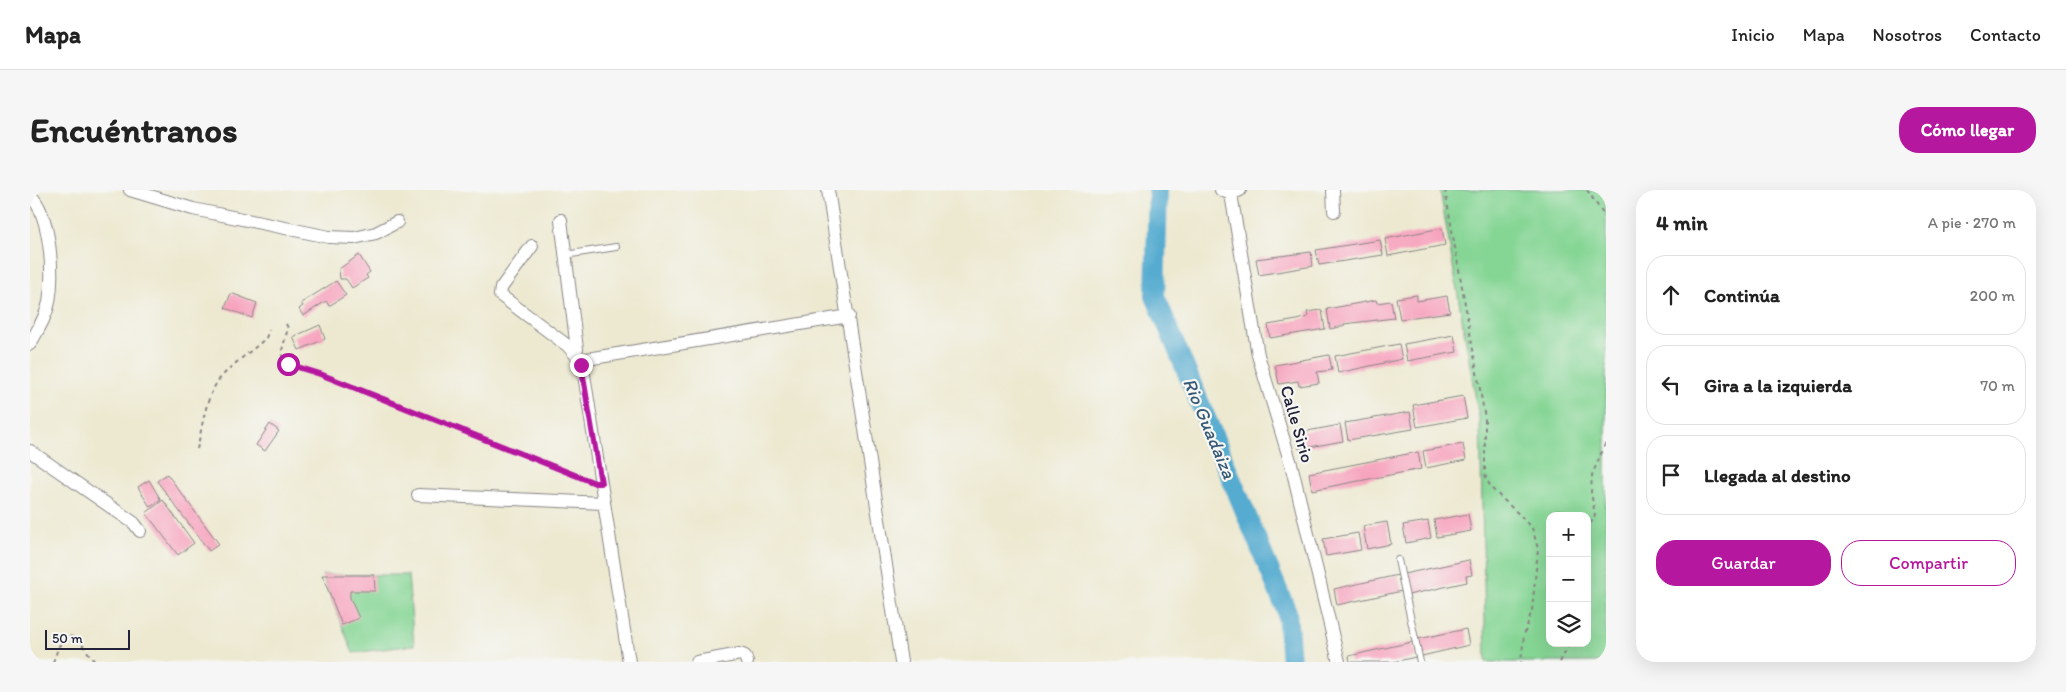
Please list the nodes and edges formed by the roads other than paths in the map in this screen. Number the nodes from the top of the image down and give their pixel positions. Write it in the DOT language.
graph roads {
  1 [pos="130,190"];
  2 [pos="828,190"];
  3 [pos="1333,190"];
  4 [pos="1230,191"];
  5 [pos="30,195"];
  6 [pos="1334,211"];
  7 [pos="561,220"];
  8 [pos="397,222"];
  9 [pos="532,246"];
  10 [pos="616,247"];
  11 [pos="565,255"];
  12 [pos="849,316"];
  13 [pos="30,344"];
  14 [pos="579,358"];
  15 [pos="30,451"];
  16 [pos="418,495"];
  17 [pos="604,503"];
  18 [pos="140,531"];
  19 [pos="1398,560"];
  20 [pos="629,662"];
  21 [pos="696,662"];
  22 [pos="747,662"];
  23 [pos="901,662"];
  24 [pos="1339,662"];
  25 [pos="1420,662"];
  1 -- 8 [label="street"];
  2 -- 12 [label="street"];
  3 -- 6 [label="street"];
  4 -- 24 [label="street, Calle Sirio"];
  5 -- 13 [label="street"];
  7 -- 11 [label="street"];
  9 -- 14 [label="street"];
  10 -- 11 [label="lane"];
  11 -- 14 [label="street"];
  12 -- 14 [label="street"];
  12 -- 23 [label="street"];
  14 -- 17 [label="street"];
  15 -- 18 [label="street"];
  16 -- 17 [label="street"];
  17 -- 20 [label="street"];
  19 -- 25 [label="lane"];
  21 -- 22 [label="street"];
}
